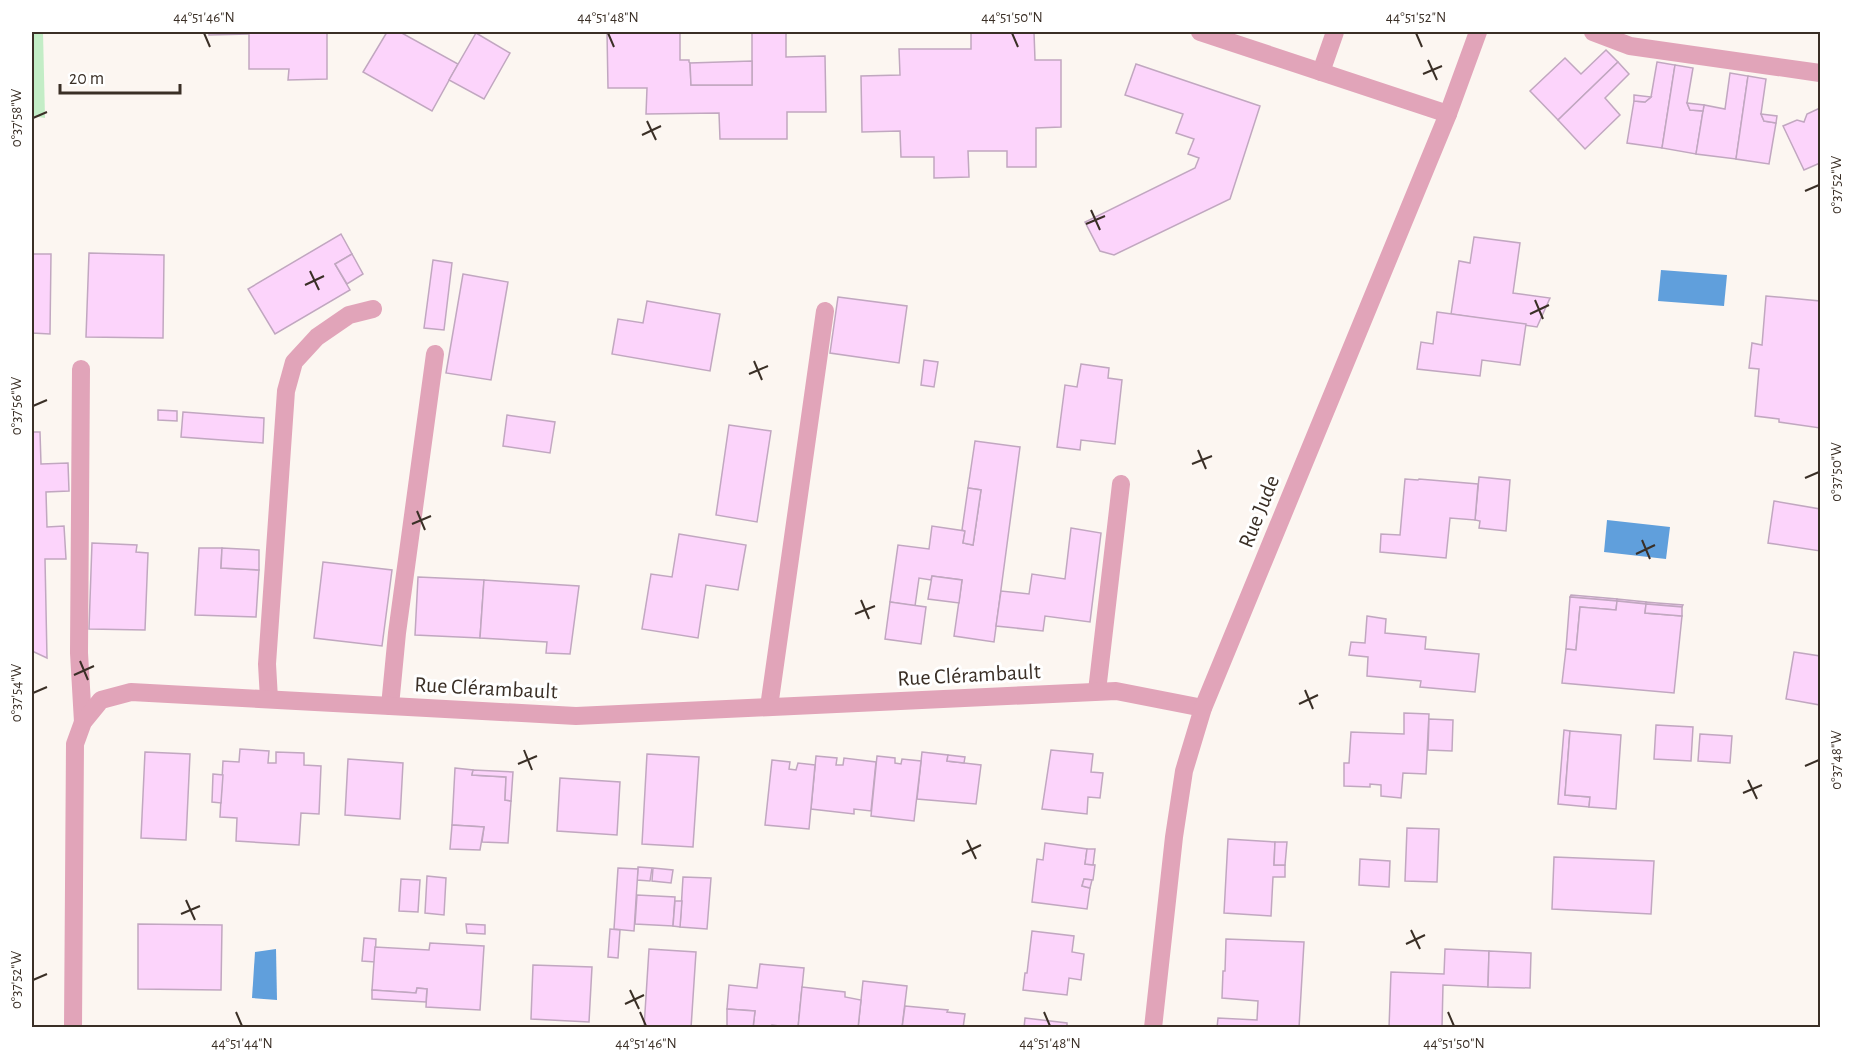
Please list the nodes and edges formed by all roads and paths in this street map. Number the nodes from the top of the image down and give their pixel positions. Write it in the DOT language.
graph roads {
  1 [pos="1200,32"];
  2 [pos="1335,32"];
  3 [pos="1478,32"];
  4 [pos="1593,32"];
  5 [pos="1321,72"];
  6 [pos="1821,73"];
  7 [pos="1448,114"];
  8 [pos="373,309"];
  9 [pos="825,311"];
  10 [pos="435,354"];
  11 [pos="81,369"];
  12 [pos="1121,484"];
  13 [pos="1097,691"];
  14 [pos="269,699"];
  15 [pos="390,706"];
  16 [pos="769,707"];
  17 [pos="1203,708"];
  18 [pos="83,722"];
  19 [pos="73,1028"];
  20 [pos="1153,1028"];
  1 -- 5 [label="street"];
  2 -- 5 [label="street"];
  3 -- 7 [label="street, Rue Jude"];
  4 -- 6 [label="street"];
  5 -- 7 [label="street"];
  7 -- 17 [label="street, Rue Jude"];
  8 -- 14 [label="street"];
  9 -- 16 [label="street"];
  10 -- 15 [label="street"];
  11 -- 18 [label="street"];
  12 -- 13 [label="street"];
  13 -- 16 [label="street, Rue Clérambault"];
  13 -- 17 [label="street, Rue Clérambault"];
  14 -- 15 [label="street, Rue Clérambault"];
  14 -- 18 [label="street, Rue Clérambault"];
  15 -- 16 [label="street, Rue Clérambault"];
  17 -- 20 [label="street, Rue Jude"];
  18 -- 19 [label="street, Rue Clérambault"];
}
